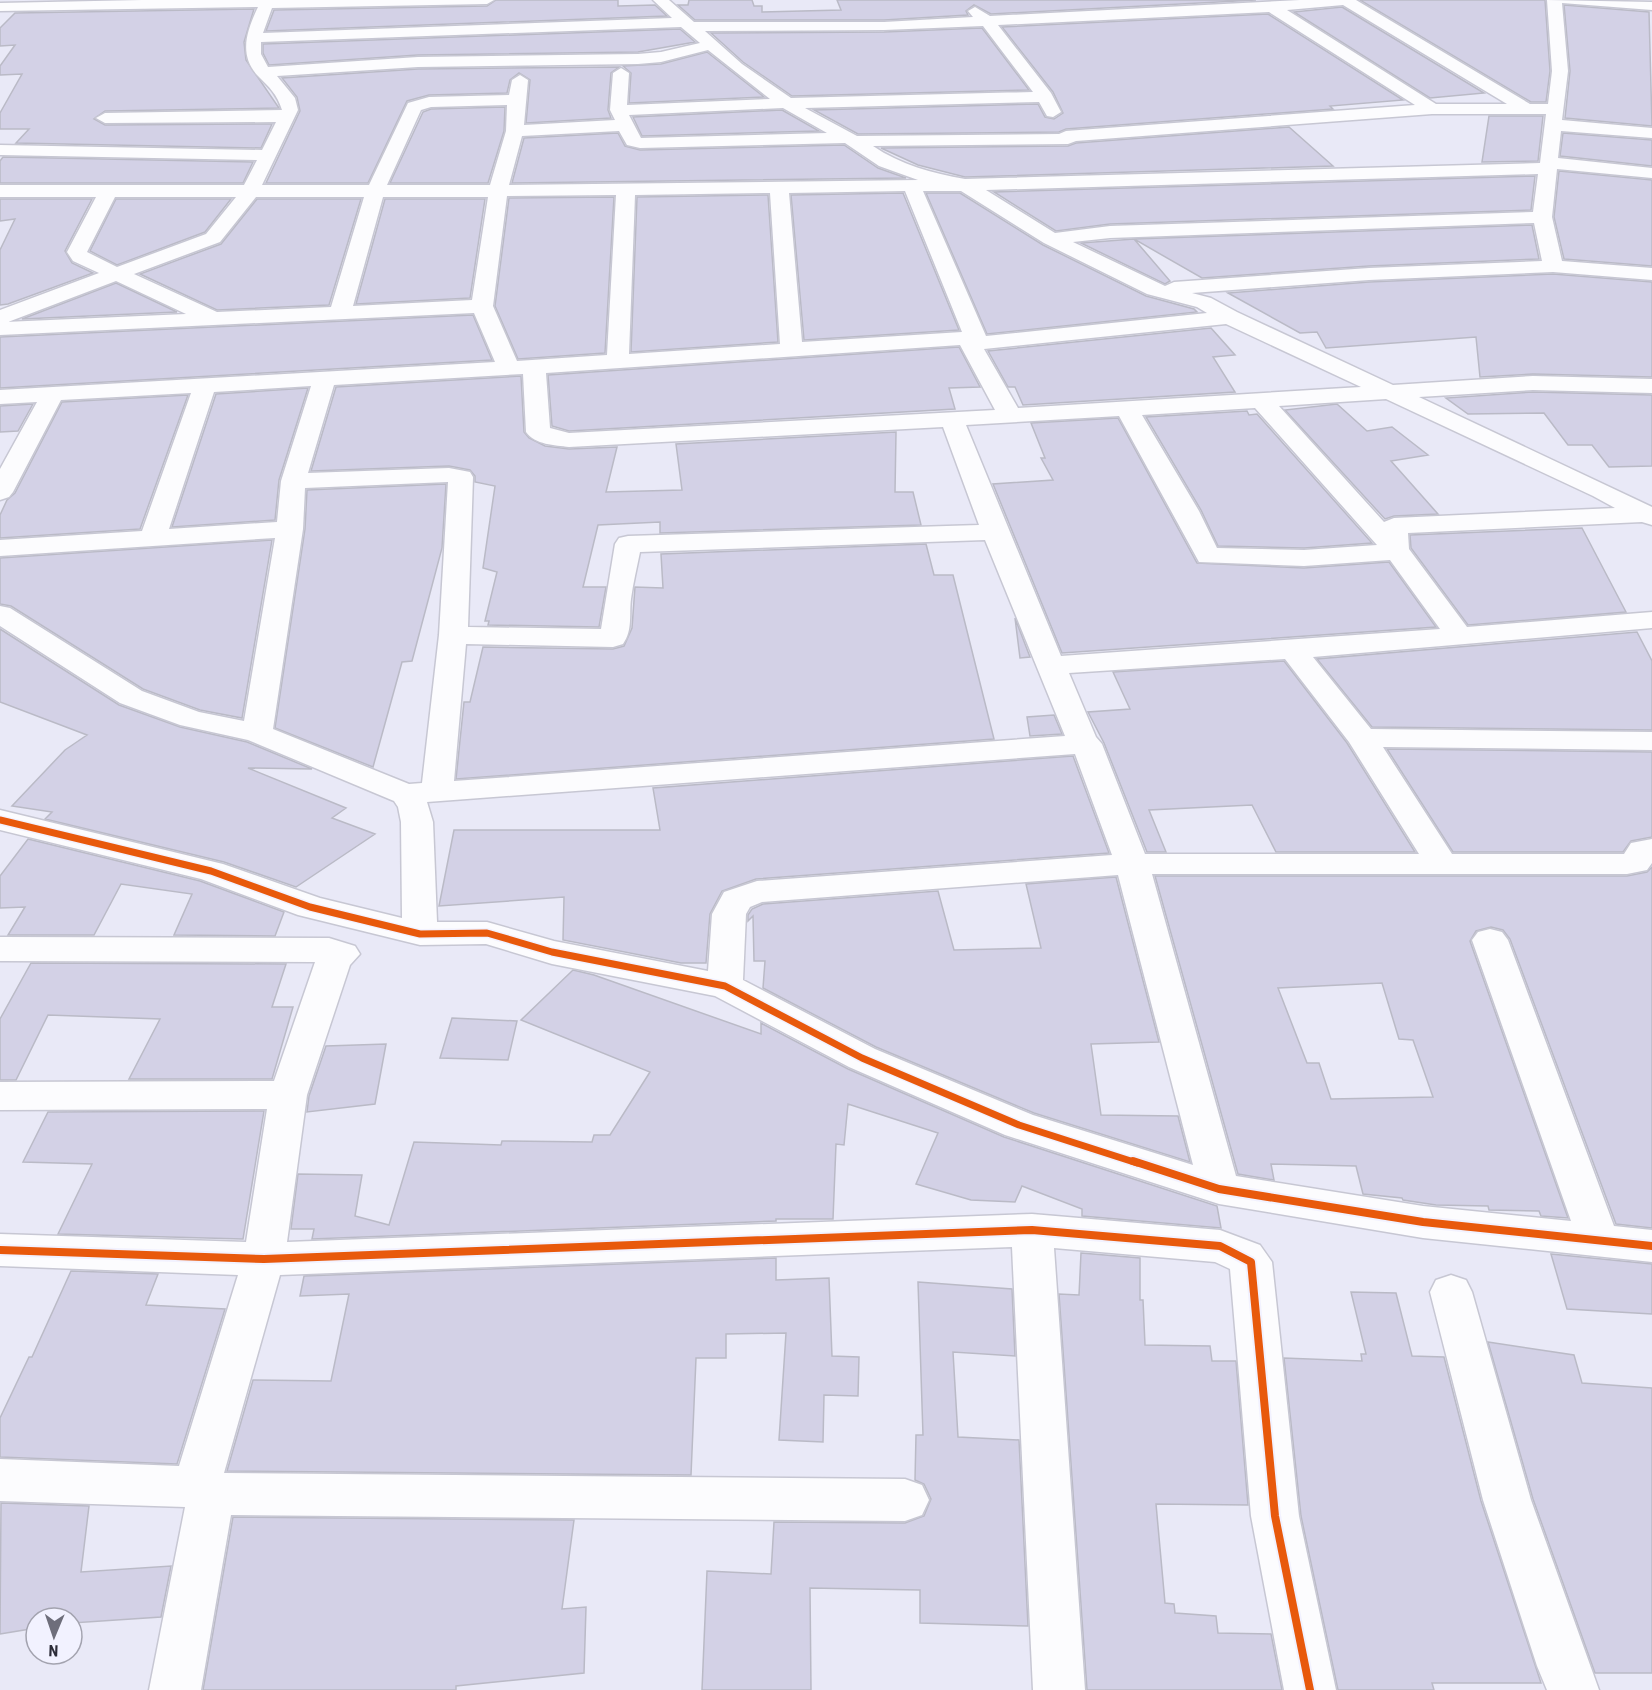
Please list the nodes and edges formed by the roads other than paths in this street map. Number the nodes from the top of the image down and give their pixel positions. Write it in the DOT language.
graph roads {
  1 [pos="487,0"];
  2 [pos="660,0"];
  3 [pos="1346,0"];
  4 [pos="1554,0"];
  5 [pos="1565,0"];
  6 [pos="347,1"];
  7 [pos="268,2"];
  8 [pos="964,2"];
  9 [pos="98,3"];
  10 [pos="988,3"];
  11 [pos="1217,5"];
  12 [pos="1652,6"];
  13 [pos="0,7"];
  14 [pos="1272,7"];
  15 [pos="779,8"];
  16 [pos="987,21"];
  17 [pos="687,24"];
  18 [pos="783,25"];
  19 [pos="392,32"];
  20 [pos="252,38"];
  21 [pos="711,45"];
  22 [pos="661,57"];
  23 [pos="598,61"];
  24 [pos="736,67"];
  25 [pos="715,69"];
  26 [pos="263,72"];
  27 [pos="621,73"];
  28 [pos="521,76"];
  29 [pos="1045,97"];
  30 [pos="516,100"];
  31 [pos="787,103"];
  32 [pos="1525,108"];
  33 [pos="1432,109"];
  34 [pos="286,117"];
  35 [pos="1556,117"];
  36 [pos="105,118"];
  37 [pos="622,118"];
  38 [pos="515,131"];
  39 [pos="1652,133"];
  40 [pos="1067,138"];
  41 [pos="850,139"];
  42 [pos="0,150"];
  43 [pos="267,155"];
  44 [pos="1549,166"];
  45 [pos="1652,173"];
  46 [pos="1093,182"];
  47 [pos="965,185"];
  48 [pos="912,186"];
  49 [pos="779,187"];
  50 [pos="626,189"];
  51 [pos="0,191"];
  52 [pos="498,191"];
  53 [pos="108,192"];
  54 [pos="250,192"];
  55 [pos="375,192"];
  56 [pos="1542,217"];
  57 [pos="1051,239"];
  58 [pos="1553,266"];
  59 [pos="117,273"];
  60 [pos="1652,274"];
  61 [pos="1154,290"];
  62 [pos="482,306"];
  63 [pos="340,314"];
  64 [pos="0,317"];
  65 [pos="1229,317"];
  66 [pos="216,319"];
  67 [pos="0,329"];
  68 [pos="973,340"];
  69 [pos="791,348"];
  70 [pos="618,360"];
  71 [pos="534,367"];
  72 [pos="509,368"];
  73 [pos="325,378"];
  74 [pos="205,385"];
  75 [pos="1652,386"];
  76 [pos="1389,393"];
  77 [pos="53,394"];
  78 [pos="0,397"];
  79 [pos="1261,400"];
  80 [pos="1126,408"];
  81 [pos="1010,416"];
  82 [pos="952,419"];
  83 [pos="293,481"];
  84 [pos="0,492"];
  85 [pos="1650,515"];
  86 [pos="290,529"];
  87 [pos="995,532"];
  88 [pos="153,538"];
  89 [pos="0,548"];
  90 [pos="1396,552"];
  91 [pos="0,614"];
  92 [pos="1652,620"];
  93 [pos="453,635"];
  94 [pos="1460,637"];
  95 [pos="1293,650"];
  96 [pos="1050,665"];
  97 [pos="256,733"];
  98 [pos="1362,738"];
  99 [pos="1652,741"];
  100 [pos="1084,744"];
  101 [pos="437,791"];
  102 [pos="405,794"];
  103 [pos="0,820"];
  104 [pos="1652,849"];
  105 [pos="1132,864"];
  106 [pos="1442,864"];
  107 [pos="420,934"];
  108 [pos="1490,940"];
  109 [pos="0,949"];
  110 [pos="725,986"];
  111 [pos="288,1095"];
  112 [pos="0,1096"];
  113 [pos="1219,1189"];
  114 [pos="1032,1230"];
  115 [pos="1598,1239"];
  116 [pos="1652,1246"];
  117 [pos="0,1250"];
  118 [pos="264,1259"];
  119 [pos="1451,1292"];
  120 [pos="0,1480"];
  121 [pos="204,1491"];
  122 [pos="906,1500"];
  123 [pos="175,1690"];
  124 [pos="1059,1690"];
  125 [pos="1310,1690"];
  126 [pos="1573,1690"];
  1 -- 6 [label="street"];
  2 -- 17 [label="street"];
  3 -- 14 [label="street"];
  3 -- 32 [label="street"];
  4 -- 35 [label="street"];
  5 -- 12 [label="street"];
  6 -- 7 [label="street"];
  6 -- 19 [label="street"];
  7 -- 9 [label="street"];
  7 -- 20 [label="street"];
  8 -- 10 [label="street"];
  8 -- 16 [label="street"];
  9 -- 13 [label="street"];
  11 -- 14 [label="street"];
  11 -- 16 [label="street"];
  14 -- 33 [label="street"];
  15 -- 18 [label="street"];
  16 -- 18 [label="street"];
  16 -- 29 [label="street"];
  17 -- 18 [label="street"];
  17 -- 19 [label="street"];
  17 -- 21 [label="street"];
  19 -- 20 [label="street"];
  20 -- 26 [label="street"];
  21 -- 22 [label="street"];
  21 -- 24 [label="street"];
  22 -- 23 [label="street"];
  22 -- 27 [label="street"];
  23 -- 26 [label="street"];
  23 -- 28 [label="street"];
  24 -- 25 [label="street"];
  24 -- 31 [label="street"];
  26 -- 34 [label="street"];
  27 -- 28 [label="street"];
  27 -- 37 [label="street"];
  28 -- 30 [label="street"];
  29 -- 31 [label="street"];
  29 -- 40 [label="street"];
  30 -- 38 [label="street"];
  30 -- 55 [label="street"];
  31 -- 37 [label="street"];
  31 -- 41 [label="street"];
  32 -- 33 [label="street"];
  32 -- 35 [label="street"];
  33 -- 40 [label="street"];
  34 -- 36 [label="street"];
  34 -- 43 [label="street"];
  35 -- 39 [label="street"];
  35 -- 44 [label="street"];
  37 -- 38 [label="street"];
  37 -- 41 [label="street"];
  38 -- 52 [label="street"];
  40 -- 41 [label="street"];
  40 -- 46 [label="street"];
  41 -- 47 [label="street"];
  42 -- 43 [label="street"];
  43 -- 54 [label="street"];
  44 -- 45 [label="street"];
  44 -- 46 [label="street"];
  44 -- 56 [label="street"];
  46 -- 47 [label="street"];
  47 -- 48 [label="street"];
  47 -- 57 [label="street"];
  48 -- 49 [label="street"];
  48 -- 68 [label="street"];
  49 -- 50 [label="street"];
  49 -- 69 [label="street"];
  50 -- 52 [label="street"];
  50 -- 70 [label="street"];
  51 -- 53 [label="street"];
  52 -- 55 [label="street"];
  52 -- 62 [label="street"];
  53 -- 54 [label="street"];
  53 -- 59 [label="street"];
  54 -- 55 [label="street"];
  54 -- 59 [label="street"];
  55 -- 63 [label="street"];
  56 -- 57 [label="street"];
  56 -- 58 [label="street"];
  57 -- 61 [label="street"];
  58 -- 60 [label="street"];
  58 -- 61 [label="street"];
  59 -- 64 [label="street"];
  59 -- 66 [label="street"];
  61 -- 65 [label="street"];
  62 -- 63 [label="street"];
  62 -- 72 [label="street"];
  63 -- 66 [label="street"];
  65 -- 68 [label="street"];
  65 -- 76 [label="street"];
  66 -- 67 [label="street"];
  68 -- 69 [label="street"];
  68 -- 81 [label="street"];
  69 -- 70 [label="street"];
  70 -- 71 [label="street"];
  71 -- 72 [label="street"];
  71 -- 82 [label="street"];
  72 -- 73 [label="street"];
  73 -- 74 [label="street"];
  73 -- 83 [label="street"];
  74 -- 77 [label="street"];
  74 -- 88 [label="street"];
  75 -- 76 [label="street"];
  76 -- 79 [label="street"];
  76 -- 85 [label="street"];
  77 -- 78 [label="street"];
  77 -- 84 [label="street"];
  79 -- 80 [label="street"];
  79 -- 90 [label="street"];
  80 -- 81 [label="street"];
  80 -- 90 [label="street"];
  81 -- 82 [label="street"];
  82 -- 87 [label="street"];
  83 -- 86 [label="street"];
  83 -- 93 [label="street"];
  85 -- 90 [label="street"];
  86 -- 88 [label="street"];
  86 -- 97 [label="street"];
  87 -- 93 [label="street"];
  87 -- 96 [label="street"];
  88 -- 89 [label="street"];
  90 -- 94 [label="street"];
  91 -- 97 [label="street"];
  92 -- 94 [label="street"];
  93 -- 101 [label="street"];
  94 -- 95 [label="street"];
  95 -- 96 [label="street"];
  95 -- 98 [label="street"];
  96 -- 100 [label="street"];
  97 -- 102 [label="street"];
  98 -- 99 [label="street"];
  98 -- 106 [label="street"];
  100 -- 101 [label="street"];
  100 -- 105 [label="street"];
  101 -- 102 [label="street"];
  102 -- 107 [label="street"];
  103 -- 107 [label="street"];
  104 -- 106 [label="street"];
  105 -- 106 [label="street"];
  105 -- 110 [label="street"];
  105 -- 113 [label="street"];
  107 -- 110 [label="street"];
  108 -- 115 [label="street"];
  109 -- 111 [label="street"];
  110 -- 113 [label="street"];
  111 -- 112 [label="street"];
  111 -- 118 [label="street"];
  113 -- 115 [label="street"];
  114 -- 118 [label="street"];
  114 -- 124 [label="street"];
  114 -- 125 [label="street"];
  115 -- 116 [label="street"];
  117 -- 118 [label="street"];
  118 -- 121 [label="street"];
  119 -- 126 [label="street"];
  120 -- 121 [label="street"];
  121 -- 122 [label="street"];
  121 -- 123 [label="street"];
}
